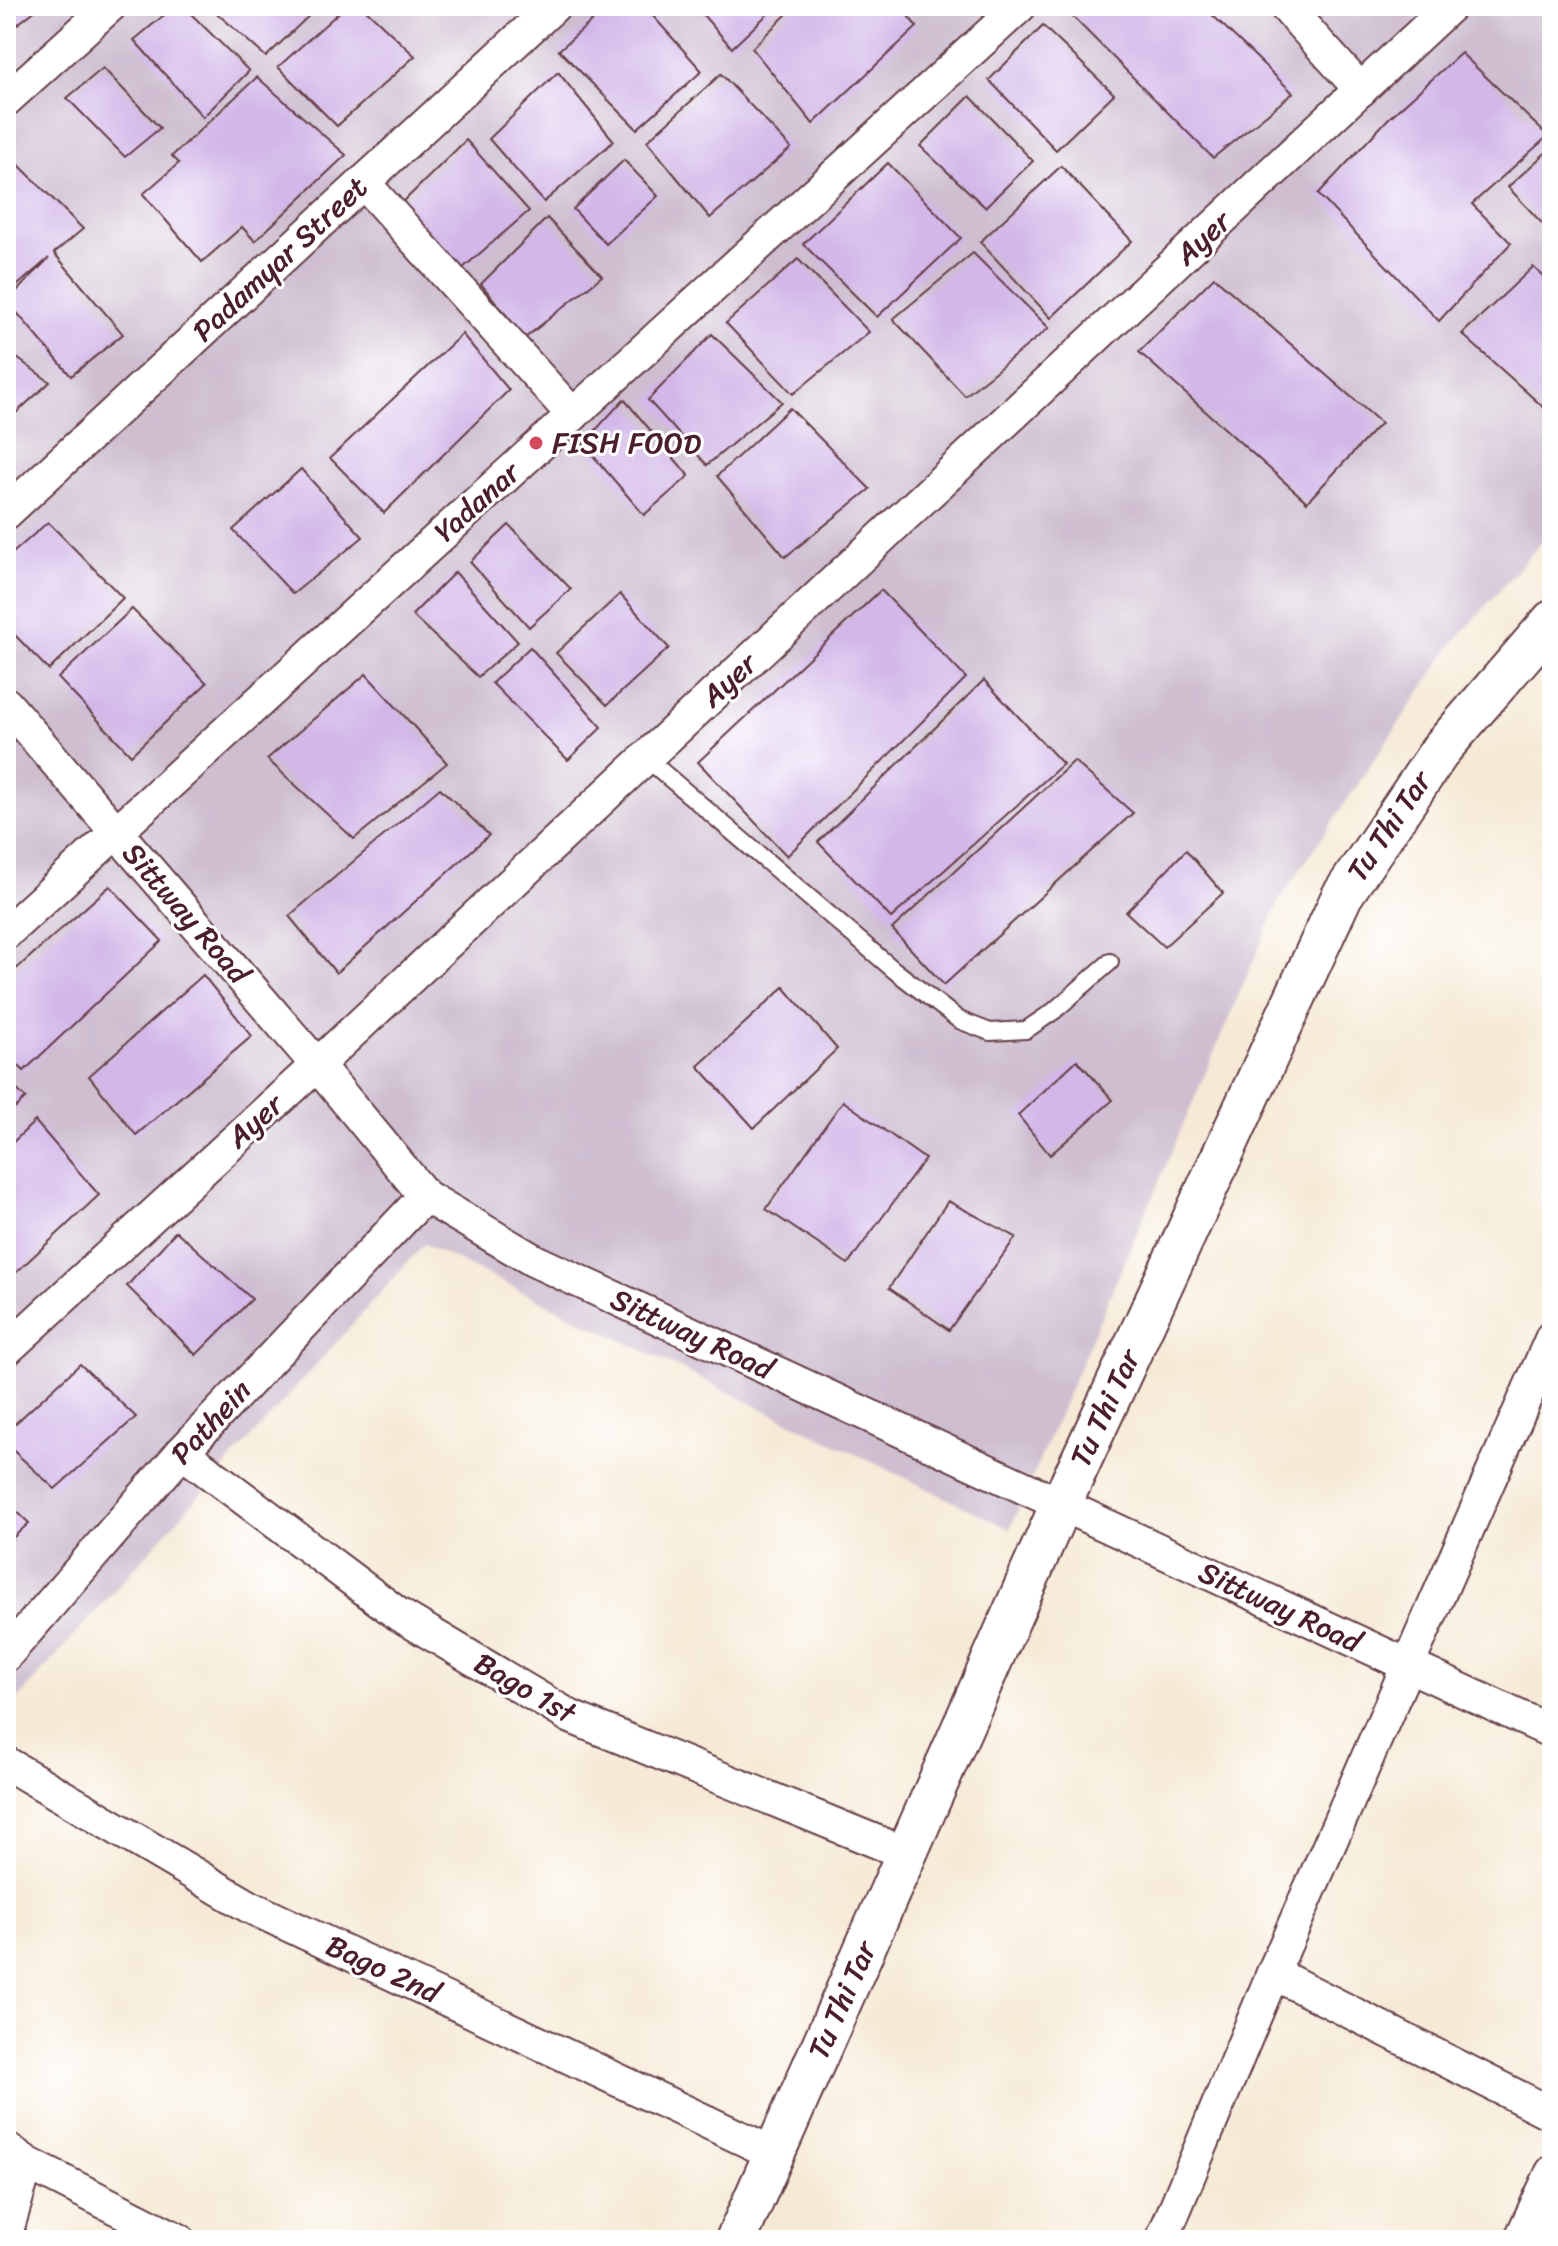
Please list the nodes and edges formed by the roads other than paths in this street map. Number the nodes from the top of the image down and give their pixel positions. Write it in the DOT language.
graph roads {
  1 [pos="110,6"];
  2 [pos="554,6"];
  3 [pos="1020,6"];
  4 [pos="1285,6"];
  5 [pos="1450,6"];
  6 [pos="1361,90"];
  7 [pos="6,100"];
  8 [pos="363,182"];
  9 [pos="573,415"];
  10 [pos="6,513"];
  11 [pos="1552,621"];
  12 [pos="6,704"];
  13 [pos="646,758"];
  14 [pos="116,832"];
  15 [pos="6,933"];
  16 [pos="1110,962"];
  17 [pos="317,1065"];
  18 [pos="425,1196"];
  19 [pos="6,1350"];
  20 [pos="1549,1351"];
  21 [pos="182,1452"];
  22 [pos="1061,1504"];
  23 [pos="6,1655"];
  24 [pos="1409,1667"];
  25 [pos="1552,1732"];
  26 [pos="6,1763"];
  27 [pos="907,1854"];
  28 [pos="1273,1973"];
  29 [pos="1552,2114"];
  30 [pos="773,2153"];
  31 [pos="16,2156"];
  32 [pos="1552,2172"];
  33 [pos="6,2234"];
  34 [pos="179,2240"];
  35 [pos="736,2240"];
  36 [pos="1162,2240"];
  37 [pos="1520,2240"];
  1 -- 7 [label="street"];
  2 -- 8 [label="street, Padamyar Street"];
  3 -- 9 [label="street, Yadanar"];
  4 -- 6 [label="street"];
  5 -- 6 [label="street, Ayer"];
  6 -- 13 [label="street, Ayer"];
  8 -- 9 [label="street"];
  8 -- 10 [label="street, Padamyar Street"];
  9 -- 14 [label="street, Yadanar"];
  11 -- 22 [label="street, Tu Thi Tar"];
  12 -- 14 [label="street, Sittway Road"];
  13 -- 16 [label="lane"];
  13 -- 17 [label="street, Ayer"];
  14 -- 15 [label="street, Yadanar"];
  14 -- 17 [label="street, Sittway Road"];
  17 -- 18 [label="street, Sittway Road"];
  17 -- 19 [label="street, Ayer"];
  18 -- 21 [label="street, Pathein"];
  18 -- 22 [label="street, Sittway Road"];
  20 -- 24 [label="street"];
  21 -- 23 [label="street, Pathein"];
  21 -- 27 [label="street, Bago 1st"];
  22 -- 24 [label="street, Sittway Road"];
  22 -- 27 [label="street, Tu Thi Tar"];
  24 -- 25 [label="street, Sittway Road"];
  24 -- 28 [label="street"];
  26 -- 30 [label="street, Bago 2nd"];
  27 -- 30 [label="street, Tu Thi Tar"];
  28 -- 29 [label="street"];
  28 -- 36 [label="street"];
  30 -- 35 [label="street, Tu Thi Tar"];
  31 -- 33 [label="street"];
  31 -- 34 [label="street"];
  32 -- 37 [label="street"];
}
